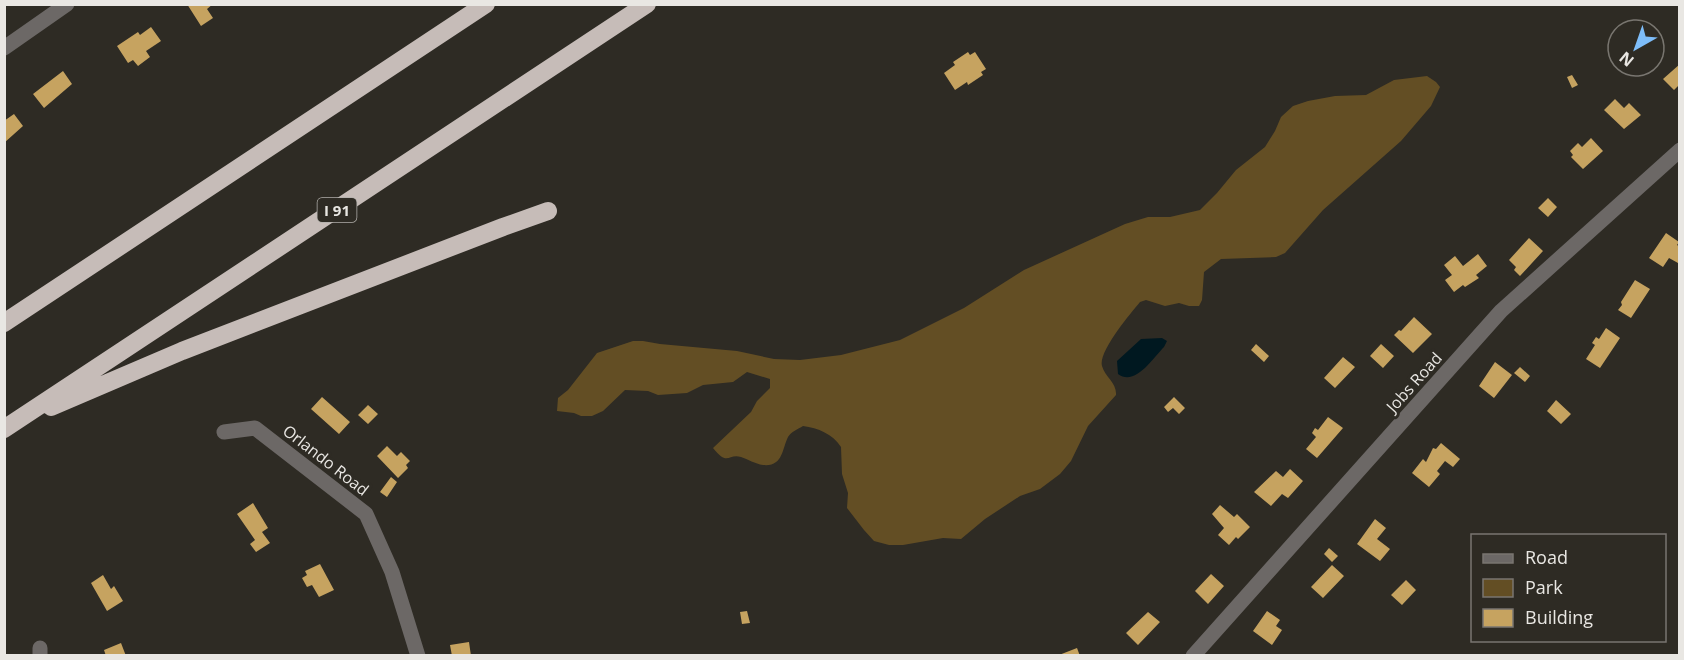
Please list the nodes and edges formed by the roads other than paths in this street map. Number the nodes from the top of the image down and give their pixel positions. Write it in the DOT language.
graph roads {
  1 [pos="486,4"];
  2 [pos="647,4"];
  3 [pos="67,5"];
  4 [pos="4,48"];
  5 [pos="1680,150"];
  6 [pos="548,212"];
  7 [pos="4,322"];
  8 [pos="27,415"];
  9 [pos="4,429"];
  10 [pos="224,432"];
  11 [pos="418,656"];
  12 [pos="1193,656"];
  1 -- 7 [label="highway"];
  2 -- 8 [label="highway, I 91"];
  3 -- 4 [label="street"];
  5 -- 12 [label="street, Jobs Road"];
  6 -- 8 [label="highway"];
  8 -- 9 [label="highway, I 91"];
  10 -- 11 [label="street, Orlando Road"];
}
